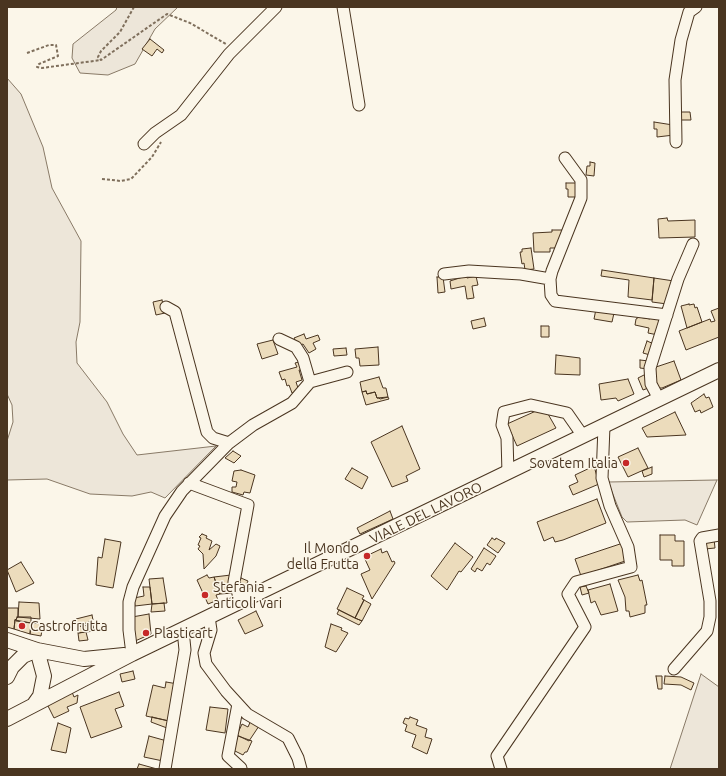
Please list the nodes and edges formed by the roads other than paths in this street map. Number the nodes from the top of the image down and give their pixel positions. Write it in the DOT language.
graph roads {
  1 [pos="276,7"];
  2 [pos="343,7"];
  3 [pos="696,7"];
  4 [pos="359,105"];
  5 [pos="676,142"];
  6 [pos="144,144"];
  7 [pos="565,158"];
  8 [pos="693,244"];
  9 [pos="444,274"];
  10 [pos="550,279"];
  11 [pos="166,307"];
  12 [pos="667,315"];
  13 [pos="279,339"];
  14 [pos="719,370"];
  15 [pos="347,372"];
  16 [pos="310,382"];
  17 [pos="659,399"];
  18 [pos="604,426"];
  19 [pos="583,436"];
  20 [pos="229,443"];
  21 [pos="508,473"];
  22 [pos="189,483"];
  23 [pos="719,536"];
  24 [pos="241,602"];
  25 [pos="209,618"];
  26 [pos="183,630"];
  27 [pos="7,640"];
  28 [pos="36,650"];
  29 [pos="132,654"];
  30 [pos="674,669"];
  31 [pos="7,677"];
  32 [pos="36,703"];
  33 [pos="238,704"];
  34 [pos="9,714"];
  35 [pos="241,768"];
  36 [pos="165,769"];
  37 [pos="301,769"];
  38 [pos="501,769"];
  1 -- 6 [label="street"];
  2 -- 4 [label="street"];
  3 -- 5 [label="street"];
  7 -- 10 [label="street"];
  8 -- 12 [label="street"];
  9 -- 10 [label="street"];
  10 -- 12 [label="street"];
  11 -- 20 [label="street"];
  12 -- 17 [label="street"];
  13 -- 16 [label="street"];
  14 -- 17 [label="main road, VIALE DEL LAVORO"];
  15 -- 16 [label="street"];
  16 -- 20 [label="street"];
  17 -- 18 [label="main road, VIALE DEL LAVORO"];
  18 -- 19 [label="main road, VIALE DEL LAVORO"];
  18 -- 38 [label="street"];
  19 -- 21 [label="main road, VIALE DEL LAVORO"];
  19 -- 21 [label="street"];
  20 -- 22 [label="street"];
  21 -- 24 [label="main road, VIALE DEL LAVORO"];
  22 -- 24 [label="street"];
  22 -- 29 [label="street"];
  23 -- 30 [label="street"];
  24 -- 25 [label="main road, VIALE DEL LAVORO"];
  25 -- 26 [label="main road, VIALE DEL LAVORO"];
  25 -- 33 [label="street"];
  26 -- 29 [label="main road, VIALE DEL LAVORO"];
  26 -- 36 [label="street"];
  27 -- 28 [label="main road"];
  28 -- 29 [label="main road"];
  28 -- 31 [label="main road"];
  28 -- 32 [label="main road"];
  29 -- 32 [label="main road, VIALE DEL LAVORO"];
  32 -- 34 [label="main road, VIALE DEL LAVORO"];
  33 -- 35 [label="street"];
  33 -- 37 [label="street"];
}
